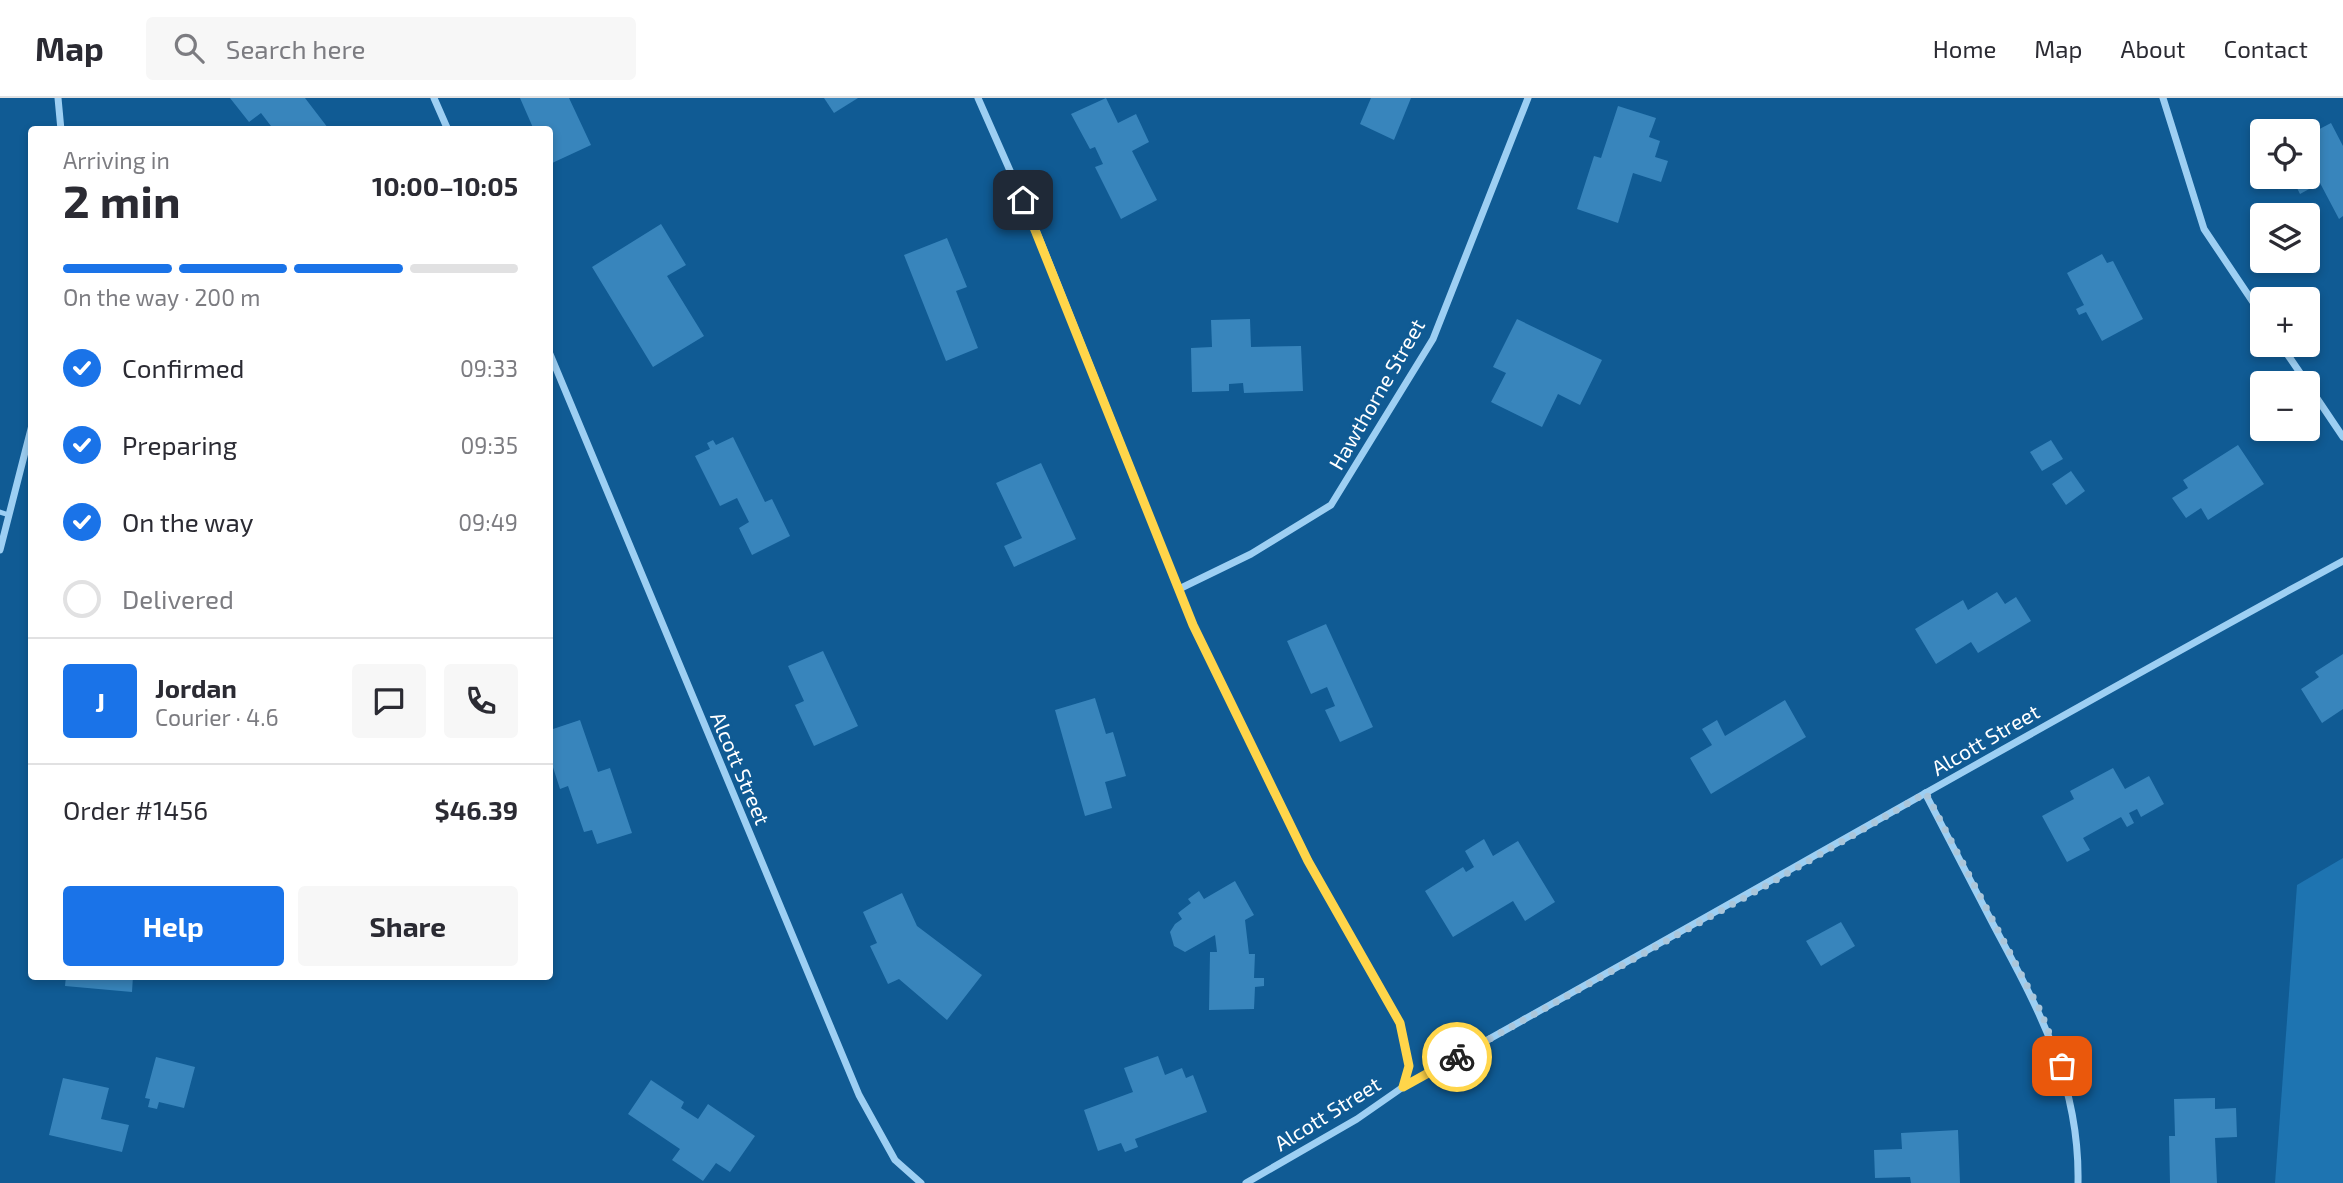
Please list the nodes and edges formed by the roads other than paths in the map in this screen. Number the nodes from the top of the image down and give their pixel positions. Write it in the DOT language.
graph roads {
  1 [pos="58,98"];
  2 [pos="434,98"];
  3 [pos="978,98"];
  4 [pos="1528,98"];
  5 [pos="2163,98"];
  6 [pos="61,126"];
  7 [pos="446,126"];
  8 [pos="2250,298"];
  9 [pos="553,361"];
  10 [pos="2320,402"];
  11 [pos="2343,437"];
  12 [pos="28,441"];
  13 [pos="0,512"];
  14 [pos="9,515"];
  15 [pos="0,550"];
  16 [pos="2343,561"];
  17 [pos="1179,589"];
  18 [pos="1926,793"];
  19 [pos="1403,1087"];
  20 [pos="921,1183"];
  21 [pos="1246,1183"];
  22 [pos="2078,1183"];
  1 -- 6 [label="street"];
  2 -- 7 [label="street"];
  3 -- 17 [label="street"];
  4 -- 17 [label="street, Hawthorne Street"];
  5 -- 8 [label="street"];
  9 -- 20 [label="street, Alcott Street"];
  10 -- 11 [label="street"];
  12 -- 14 [label="street"];
  13 -- 14 [label="lane"];
  14 -- 15 [label="street"];
  16 -- 18 [label="street, Alcott Street"];
  17 -- 19 [label="street"];
  18 -- 19 [label="street, Alcott Street"];
  18 -- 22 [label="street"];
  19 -- 21 [label="street, Alcott Street"];
}
